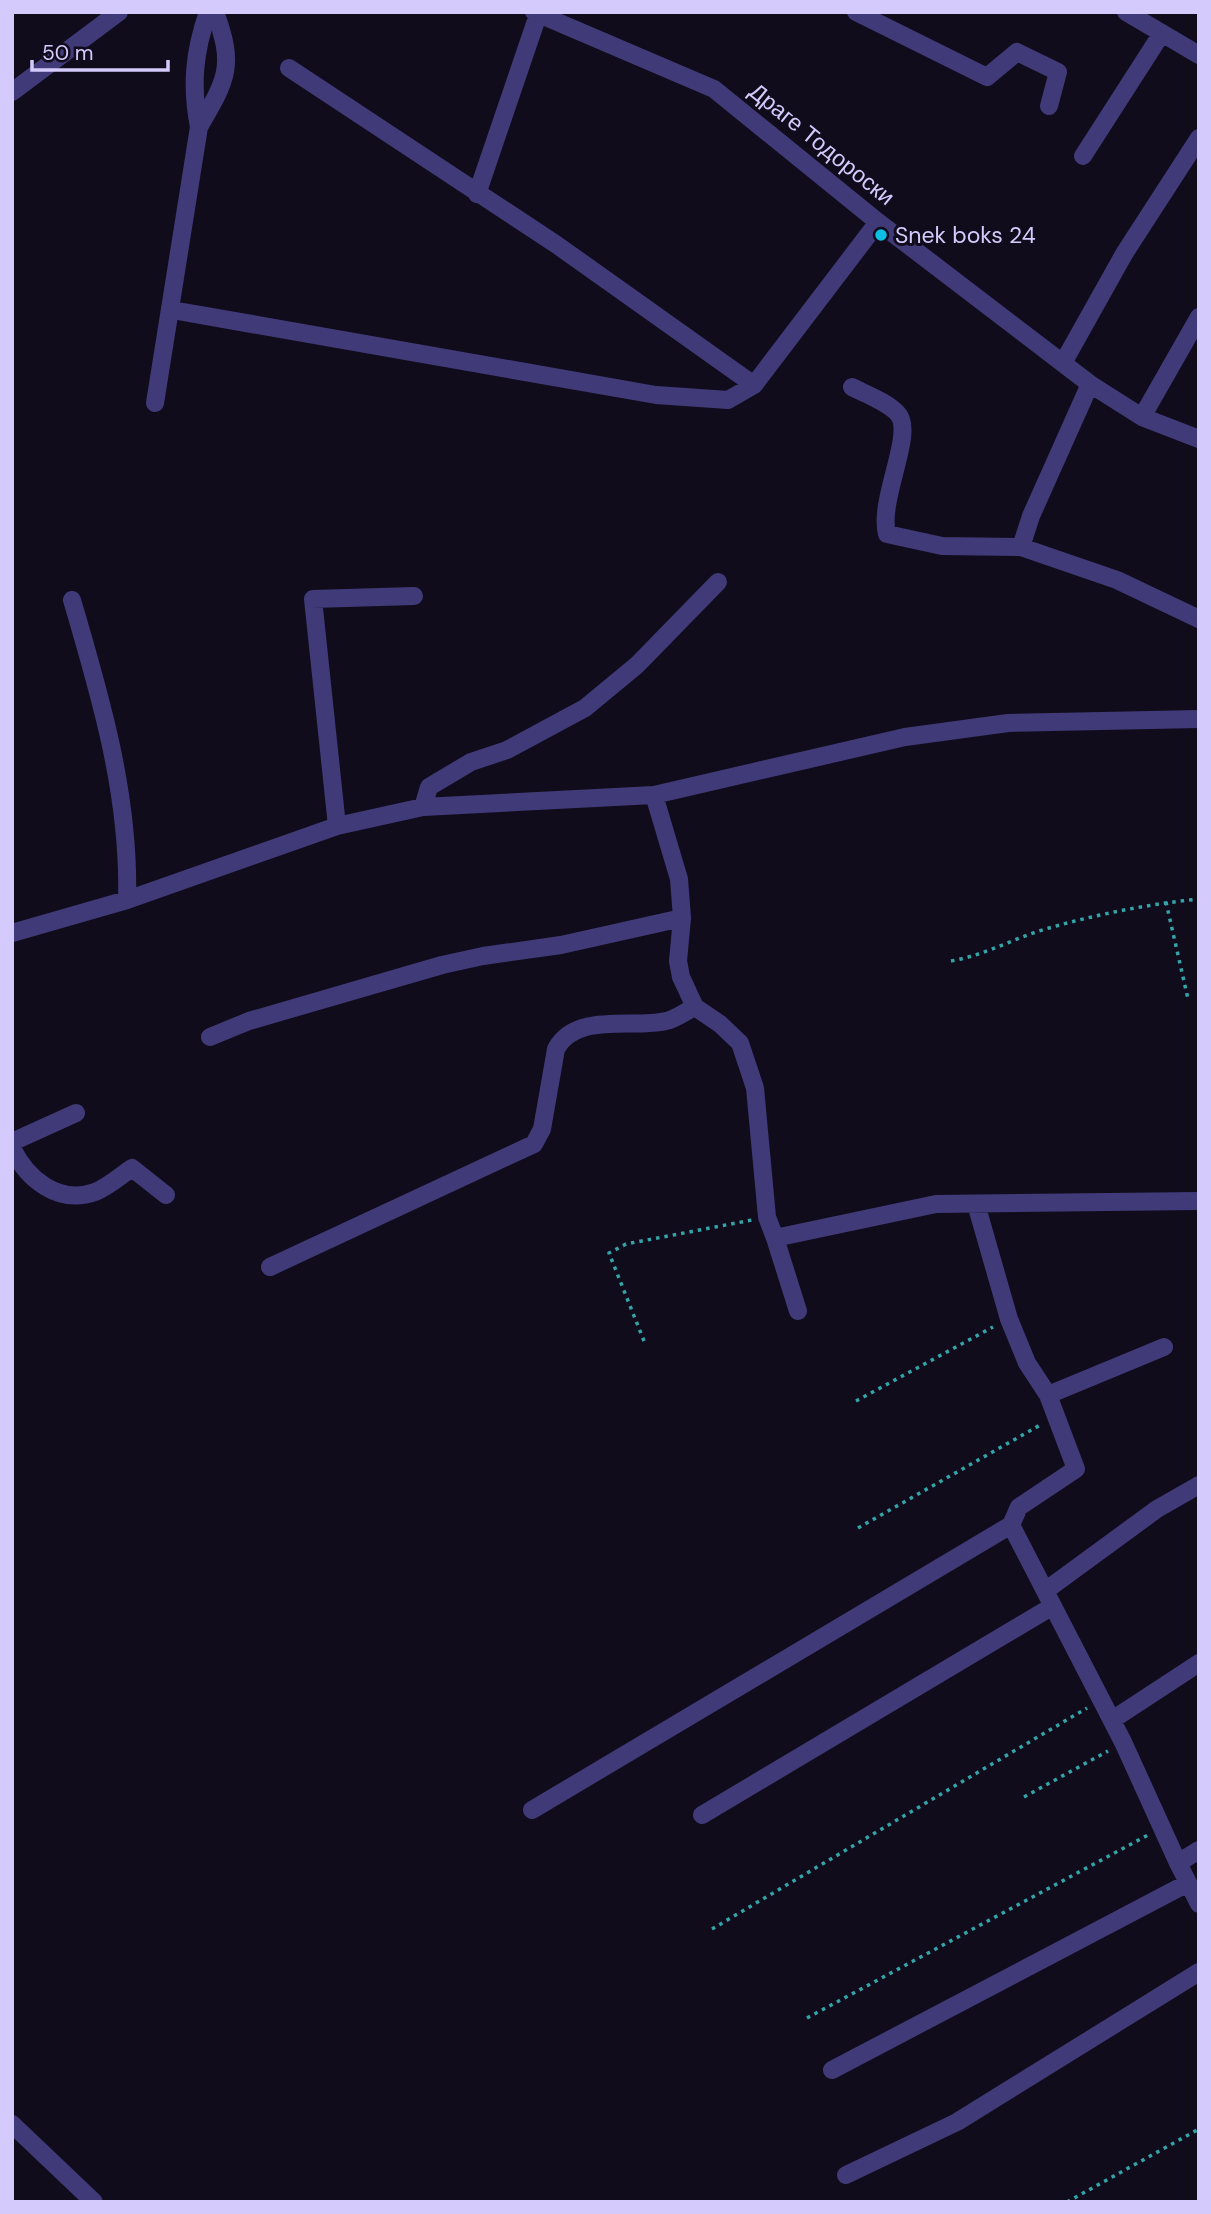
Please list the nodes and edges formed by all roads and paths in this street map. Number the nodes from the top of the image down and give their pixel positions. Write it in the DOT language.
graph roads {
  1 [pos="119,12"];
  2 [pos="208,12"];
  3 [pos="215,12"];
  4 [pos="1126,12"];
  5 [pos="537,13"];
  6 [pos="867,15"];
  7 [pos="1162,33"];
  8 [pos="1199,54"];
  9 [pos="289,68"];
  10 [pos="12,92"];
  11 [pos="1049,106"];
  12 [pos="199,127"];
  13 [pos="1199,138"];
  14 [pos="1083,156"];
  15 [pos="477,194"];
  16 [pos="878,222"];
  17 [pos="173,310"];
  18 [pos="1199,317"];
  19 [pos="1063,363"];
  20 [pos="1090,384"];
  21 [pos="754,385"];
  22 [pos="852,387"];
  23 [pos="155,403"];
  24 [pos="1142,417"];
  25 [pos="1199,439"];
  26 [pos="1021,547"];
  27 [pos="719,582"];
  28 [pos="414,596"];
  29 [pos="72,600"];
  30 [pos="1199,619"];
  31 [pos="1199,719"];
  32 [pos="654,795"];
  33 [pos="423,807"];
  34 [pos="337,826"];
  35 [pos="1199,899"];
  36 [pos="127,900"];
  37 [pos="1166,902"];
  38 [pos="682,918"];
  39 [pos="12,933"];
  40 [pos="951,961"];
  41 [pos="1188,999"];
  42 [pos="695,1007"];
  43 [pos="210,1037"];
  44 [pos="76,1113"];
  45 [pos="13,1148"];
  46 [pos="166,1195"];
  47 [pos="1199,1200"];
  48 [pos="976,1204"];
  49 [pos="768,1217"];
  50 [pos="775,1238"];
  51 [pos="270,1267"];
  52 [pos="798,1311"];
  53 [pos="1009,1319"];
  54 [pos="643,1341"];
  55 [pos="1164,1348"];
  56 [pos="1048,1395"];
  57 [pos="856,1401"];
  58 [pos="1056,1416"];
  59 [pos="1199,1485"];
  60 [pos="1011,1525"];
  61 [pos="858,1528"];
  62 [pos="1049,1598"];
  63 [pos="1199,1663"];
  64 [pos="1101,1699"];
  65 [pos="1112,1720"];
  66 [pos="1123,1742"];
  67 [pos="1024,1797"];
  68 [pos="532,1810"];
  69 [pos="702,1815"];
  70 [pos="1162,1827"];
  71 [pos="1199,1850"];
  72 [pos="1178,1863"];
  73 [pos="1188,1883"];
  74 [pos="1199,1904"];
  75 [pos="712,1929"];
  76 [pos="1199,1972"];
  77 [pos="807,2018"];
  78 [pos="832,2070"];
  79 [pos="12,2124"];
  80 [pos="1199,2129"];
  81 [pos="846,2175"];
  82 [pos="94,2202"];
  83 [pos="1067,2202"];
  1 -- 10 [label="street"];
  2 -- 12 [label="street"];
  3 -- 12 [label="street"];
  4 -- 7 [label="street"];
  5 -- 15 [label="street"];
  5 -- 16 [label="street, Драге Тодороски"];
  6 -- 11 [label="street"];
  7 -- 8 [label="street"];
  7 -- 14 [label="street"];
  9 -- 15 [label="street"];
  12 -- 17 [label="street"];
  13 -- 19 [label="street"];
  15 -- 21 [label="street"];
  16 -- 19 [label="street, Драге Тодороски"];
  16 -- 21 [label="street"];
  17 -- 21 [label="street"];
  17 -- 23 [label="street"];
  18 -- 24 [label="street"];
  19 -- 20 [label="street, Драге Тодороски"];
  20 -- 24 [label="street, Драге Тодороски"];
  20 -- 26 [label="street"];
  22 -- 26 [label="street"];
  24 -- 25 [label="street, Драге Тодороски"];
  26 -- 30 [label="street"];
  27 -- 33 [label="street"];
  28 -- 34 [label="street"];
  29 -- 36 [label="street"];
  31 -- 32 [label="street"];
  32 -- 33 [label="street"];
  32 -- 38 [label="street"];
  33 -- 34 [label="street"];
  34 -- 36 [label="street"];
  35 -- 37 [label="path"];
  36 -- 39 [label="street"];
  37 -- 40 [label="path"];
  37 -- 41 [label="path"];
  38 -- 42 [label="street"];
  38 -- 43 [label="street"];
  42 -- 49 [label="street"];
  42 -- 51 [label="street"];
  44 -- 45 [label="street"];
  45 -- 46 [label="street"];
  47 -- 48 [label="street"];
  48 -- 50 [label="street"];
  48 -- 53 [label="street"];
  49 -- 50 [label="street"];
  49 -- 54 [label="path"];
  50 -- 52 [label="street"];
  53 -- 56 [label="street"];
  53 -- 57 [label="path"];
  55 -- 56 [label="street"];
  56 -- 58 [label="street"];
  58 -- 60 [label="street"];
  58 -- 61 [label="path"];
  59 -- 62 [label="street"];
  60 -- 62 [label="street"];
  60 -- 68 [label="street"];
  62 -- 64 [label="street"];
  62 -- 69 [label="street"];
  63 -- 65 [label="street"];
  64 -- 65 [label="street"];
  64 -- 75 [label="path"];
  65 -- 66 [label="street"];
  66 -- 67 [label="path"];
  66 -- 70 [label="street"];
  70 -- 72 [label="street"];
  70 -- 77 [label="path"];
  71 -- 72 [label="street"];
  72 -- 73 [label="street"];
  73 -- 74 [label="street"];
  73 -- 78 [label="street"];
  76 -- 81 [label="street"];
  79 -- 82 [label="street"];
  80 -- 83 [label="path"];
}
